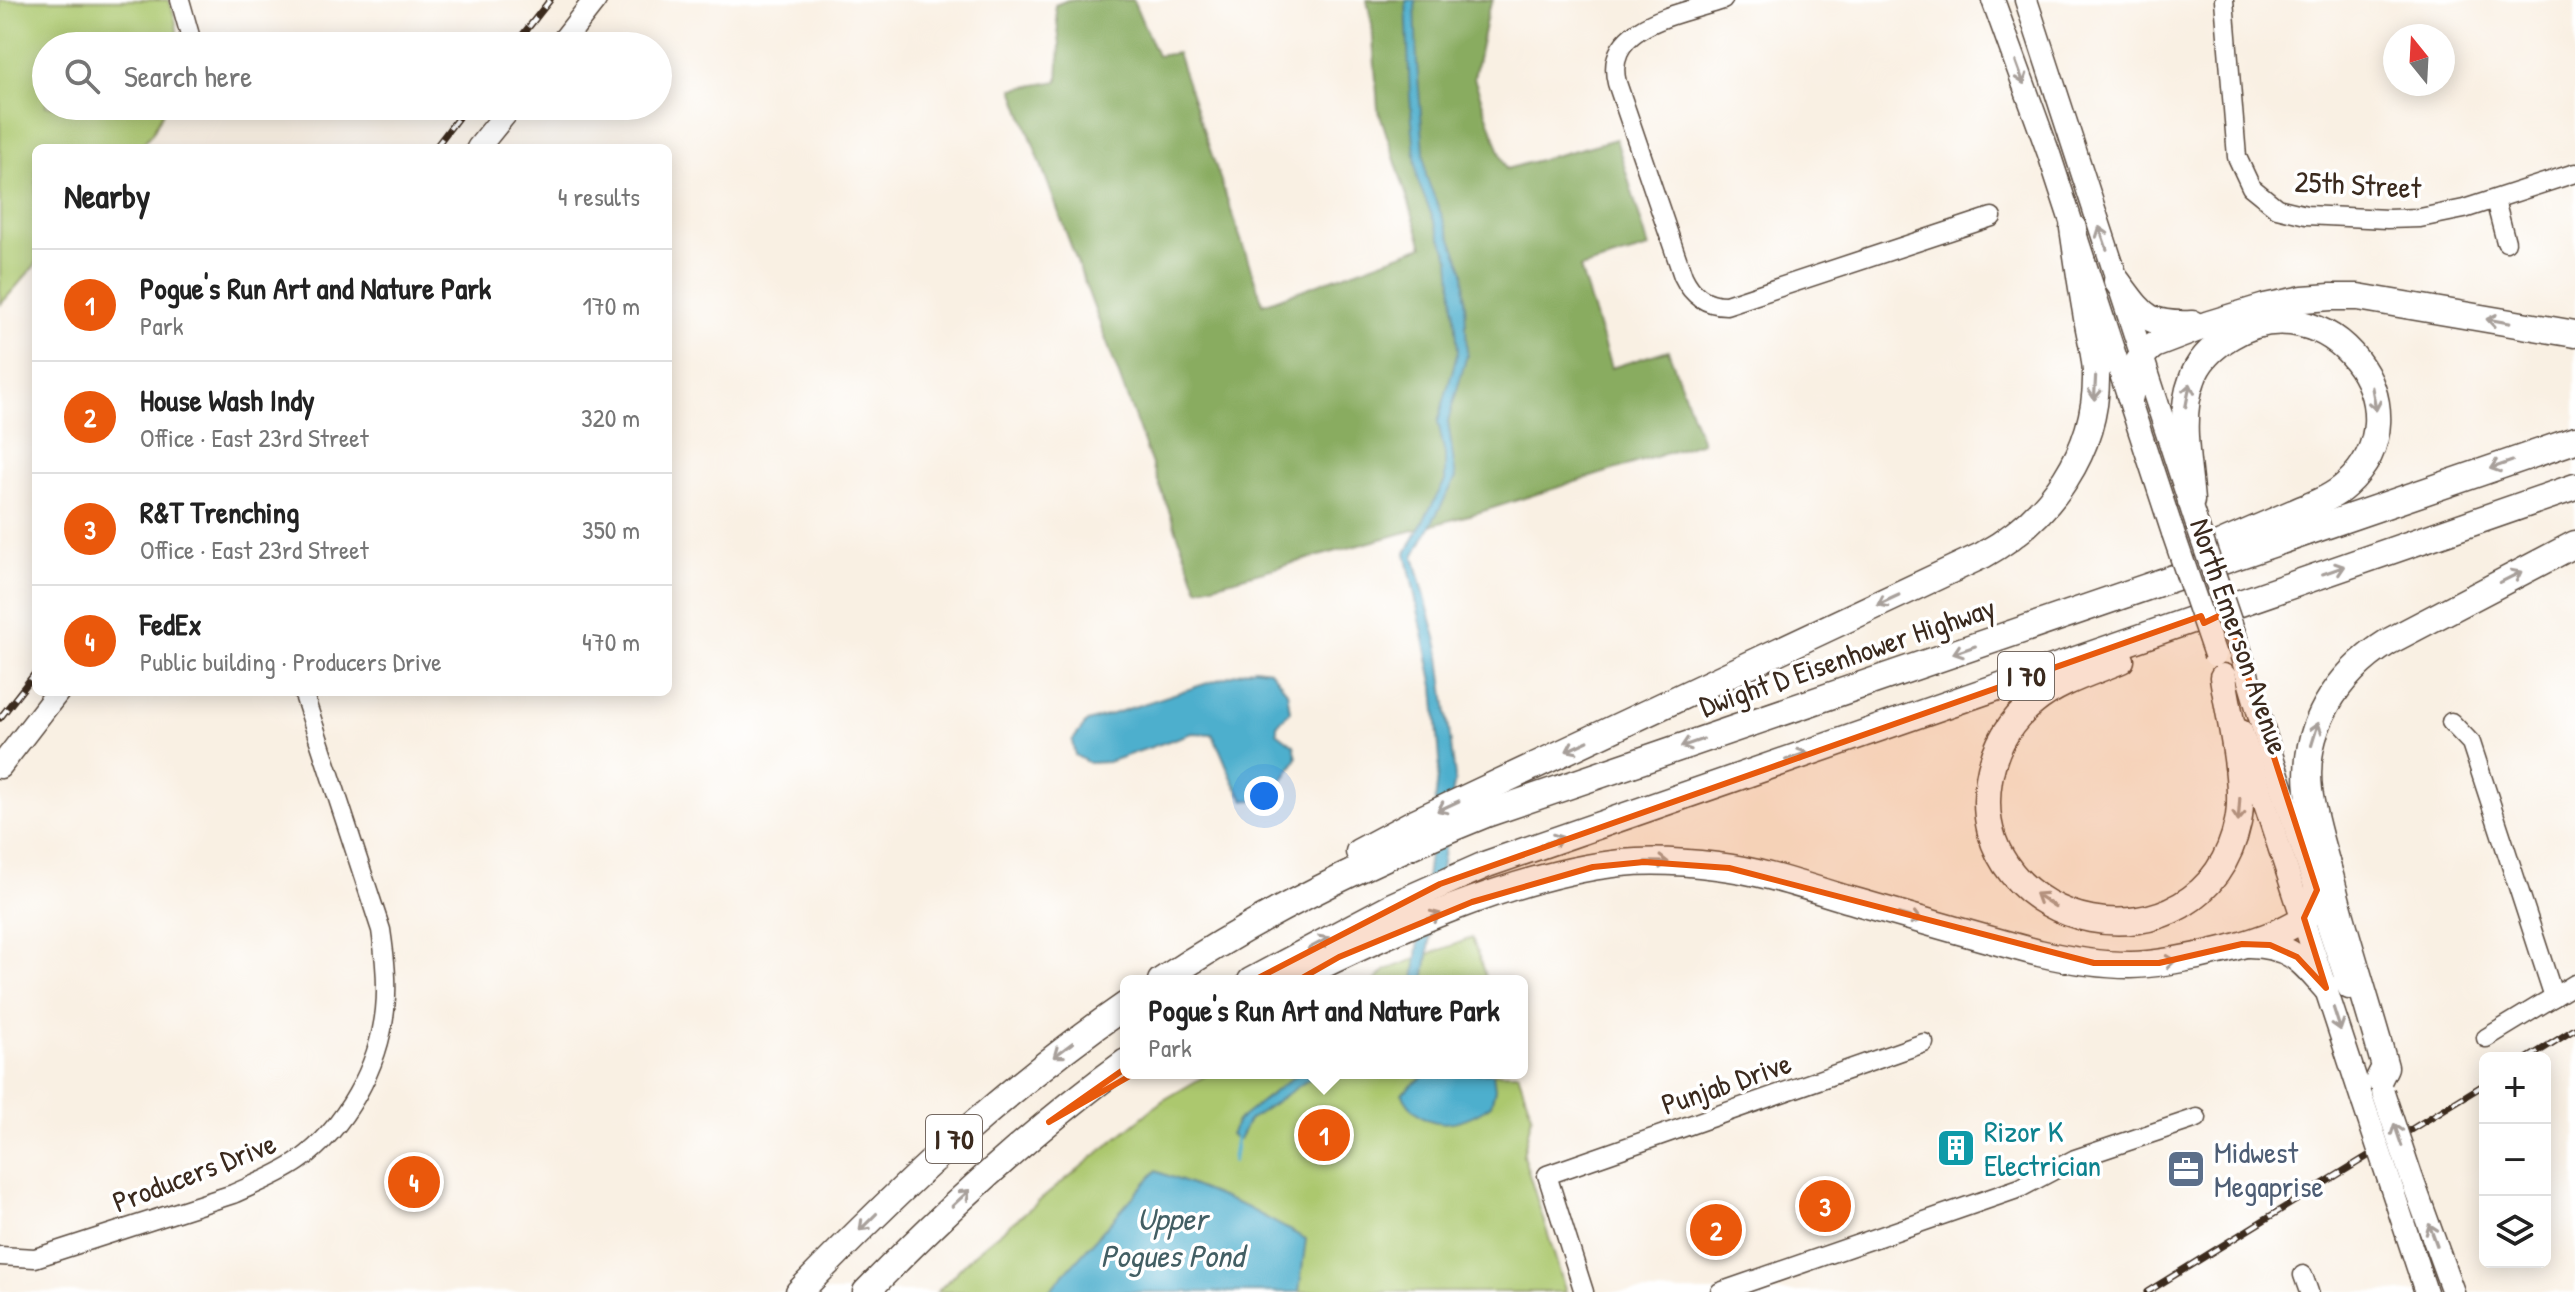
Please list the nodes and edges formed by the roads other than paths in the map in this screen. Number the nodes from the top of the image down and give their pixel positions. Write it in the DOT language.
graph roads {
  1 [pos="180,0"];
  2 [pos="595,0"];
  3 [pos="1723,0"];
  4 [pos="1993,0"];
  5 [pos="2026,0"];
  6 [pos="2224,0"];
  7 [pos="189,32"];
  8 [pos="570,32"];
  9 [pos="501,120"];
  10 [pos="481,144"];
  11 [pos="2575,173"];
  12 [pos="2495,200"];
  13 [pos="1992,217"];
  14 [pos="2073,228"];
  15 [pos="2506,242"];
  16 [pos="2117,281"];
  17 [pos="2209,324"];
  18 [pos="2575,334"];
  19 [pos="2142,355"];
  20 [pos="2130,396"];
  21 [pos="2575,440"];
  22 [pos="2575,487"];
  23 [pos="2194,513"];
  24 [pos="2575,544"];
  25 [pos="2279,589"];
  26 [pos="2019,631"];
  27 [pos="2219,666"];
  28 [pos="55,696"];
  29 [pos="304,696"];
  30 [pos="2451,722"];
  31 [pos="0,767"];
  32 [pos="1402,839"];
  33 [pos="2317,890"];
  34 [pos="2304,918"];
  35 [pos="2242,944"];
  36 [pos="1171,975"];
  37 [pos="1262,975"];
  38 [pos="1303,975"];
  39 [pos="2575,984"];
  40 [pos="2326,988"];
  41 [pos="2554,997"];
  42 [pos="1120,1009"];
  43 [pos="2486,1038"];
  44 [pos="1924,1043"];
  45 [pos="1120,1067"];
  46 [pos="1120,1079"];
  47 [pos="2381,1085"];
  48 [pos="2197,1118"];
  49 [pos="1049,1122"];
  50 [pos="2402,1184"];
  51 [pos="0,1256"];
  52 [pos="799,1292"];
  53 [pos="866,1292"];
  54 [pos="1584,1292"];
  55 [pos="1720,1292"];
  56 [pos="2426,1292"];
  57 [pos="2453,1292"];
  1 -- 7 [label="street"];
  2 -- 8 [label="main road"];
  3 -- 13 [label="street"];
  4 -- 14 [label="main road, North Emerson Avenue, one-way"];
  16 -- 5 [label="main road, North Emerson Avenue, one-way"];
  6 -- 12 [label="street, 25th Street"];
  9 -- 10 [label="main road"];
  11 -- 12 [label="street, 25th Street"];
  12 -- 15 [label="street"];
  14 -- 20 [label="main road, North Emerson Avenue"];
  14 -- 32 [label="highway, one-way"];
  16 -- 17 [label="highway"];
  16 -- 19 [label="main road, North Emerson Avenue"];
  18 -- 17 [label="highway, one-way"];
  17 -- 19 [label="highway"];
  19 -- 20 [label="highway"];
  19 -- 23 [label="main road, North Emerson Avenue"];
  20 -- 27 [label="main road, North Emerson Avenue, bridge"];
  21 -- 26 [label="highway, Dwight D Eisenhower Highway / I 70, one-way"];
  25 -- 22 [label="highway, I 70, one-way"];
  23 -- 26 [label="highway, one-way"];
  23 -- 33 [label="main road, North Emerson Avenue, bridge"];
  47 -- 24 [label="highway, one-way"];
  27 -- 25 [label="highway, one-way"];
  37 -- 25 [label="highway, I 70, one-way"];
  26 -- 32 [label="highway, Dwight D Eisenhower Highway / I 70, one-way"];
  27 -- 34 [label="main road, North Emerson Avenue"];
  28 -- 31 [label="main road"];
  29 -- 51 [label="street, Producers Drive"];
  30 -- 41 [label="street"];
  32 -- 36 [label="highway"];
  33 -- 34 [label="highway"];
  33 -- 47 [label="main road, North Emerson Avenue"];
  34 -- 35 [label="highway"];
  34 -- 40 [label="main road, North Emerson Avenue"];
  38 -- 35 [label="highway, one-way"];
  35 -- 40 [label="highway"];
  39 -- 41 [label="street"];
  40 -- 50 [label="main road, North Emerson Avenue, one-way, bridge"];
  41 -- 43 [label="street"];
  42 -- 52 [label="highway, I 70, one-way"];
  44 -- 54 [label="street, Punjab Drive"];
  45 -- 49 [label="highway, I 70"];
  46 -- 49 [label="highway"];
  50 -- 47 [label="main road, North Emerson Avenue, one-way, bridge"];
  48 -- 55 [label="street"];
  53 -- 49 [label="highway, I 70, one-way"];
  50 -- 56 [label="main road, North Emerson Avenue"];
  57 -- 50 [label="main road, North Emerson Avenue, one-way"];
}
